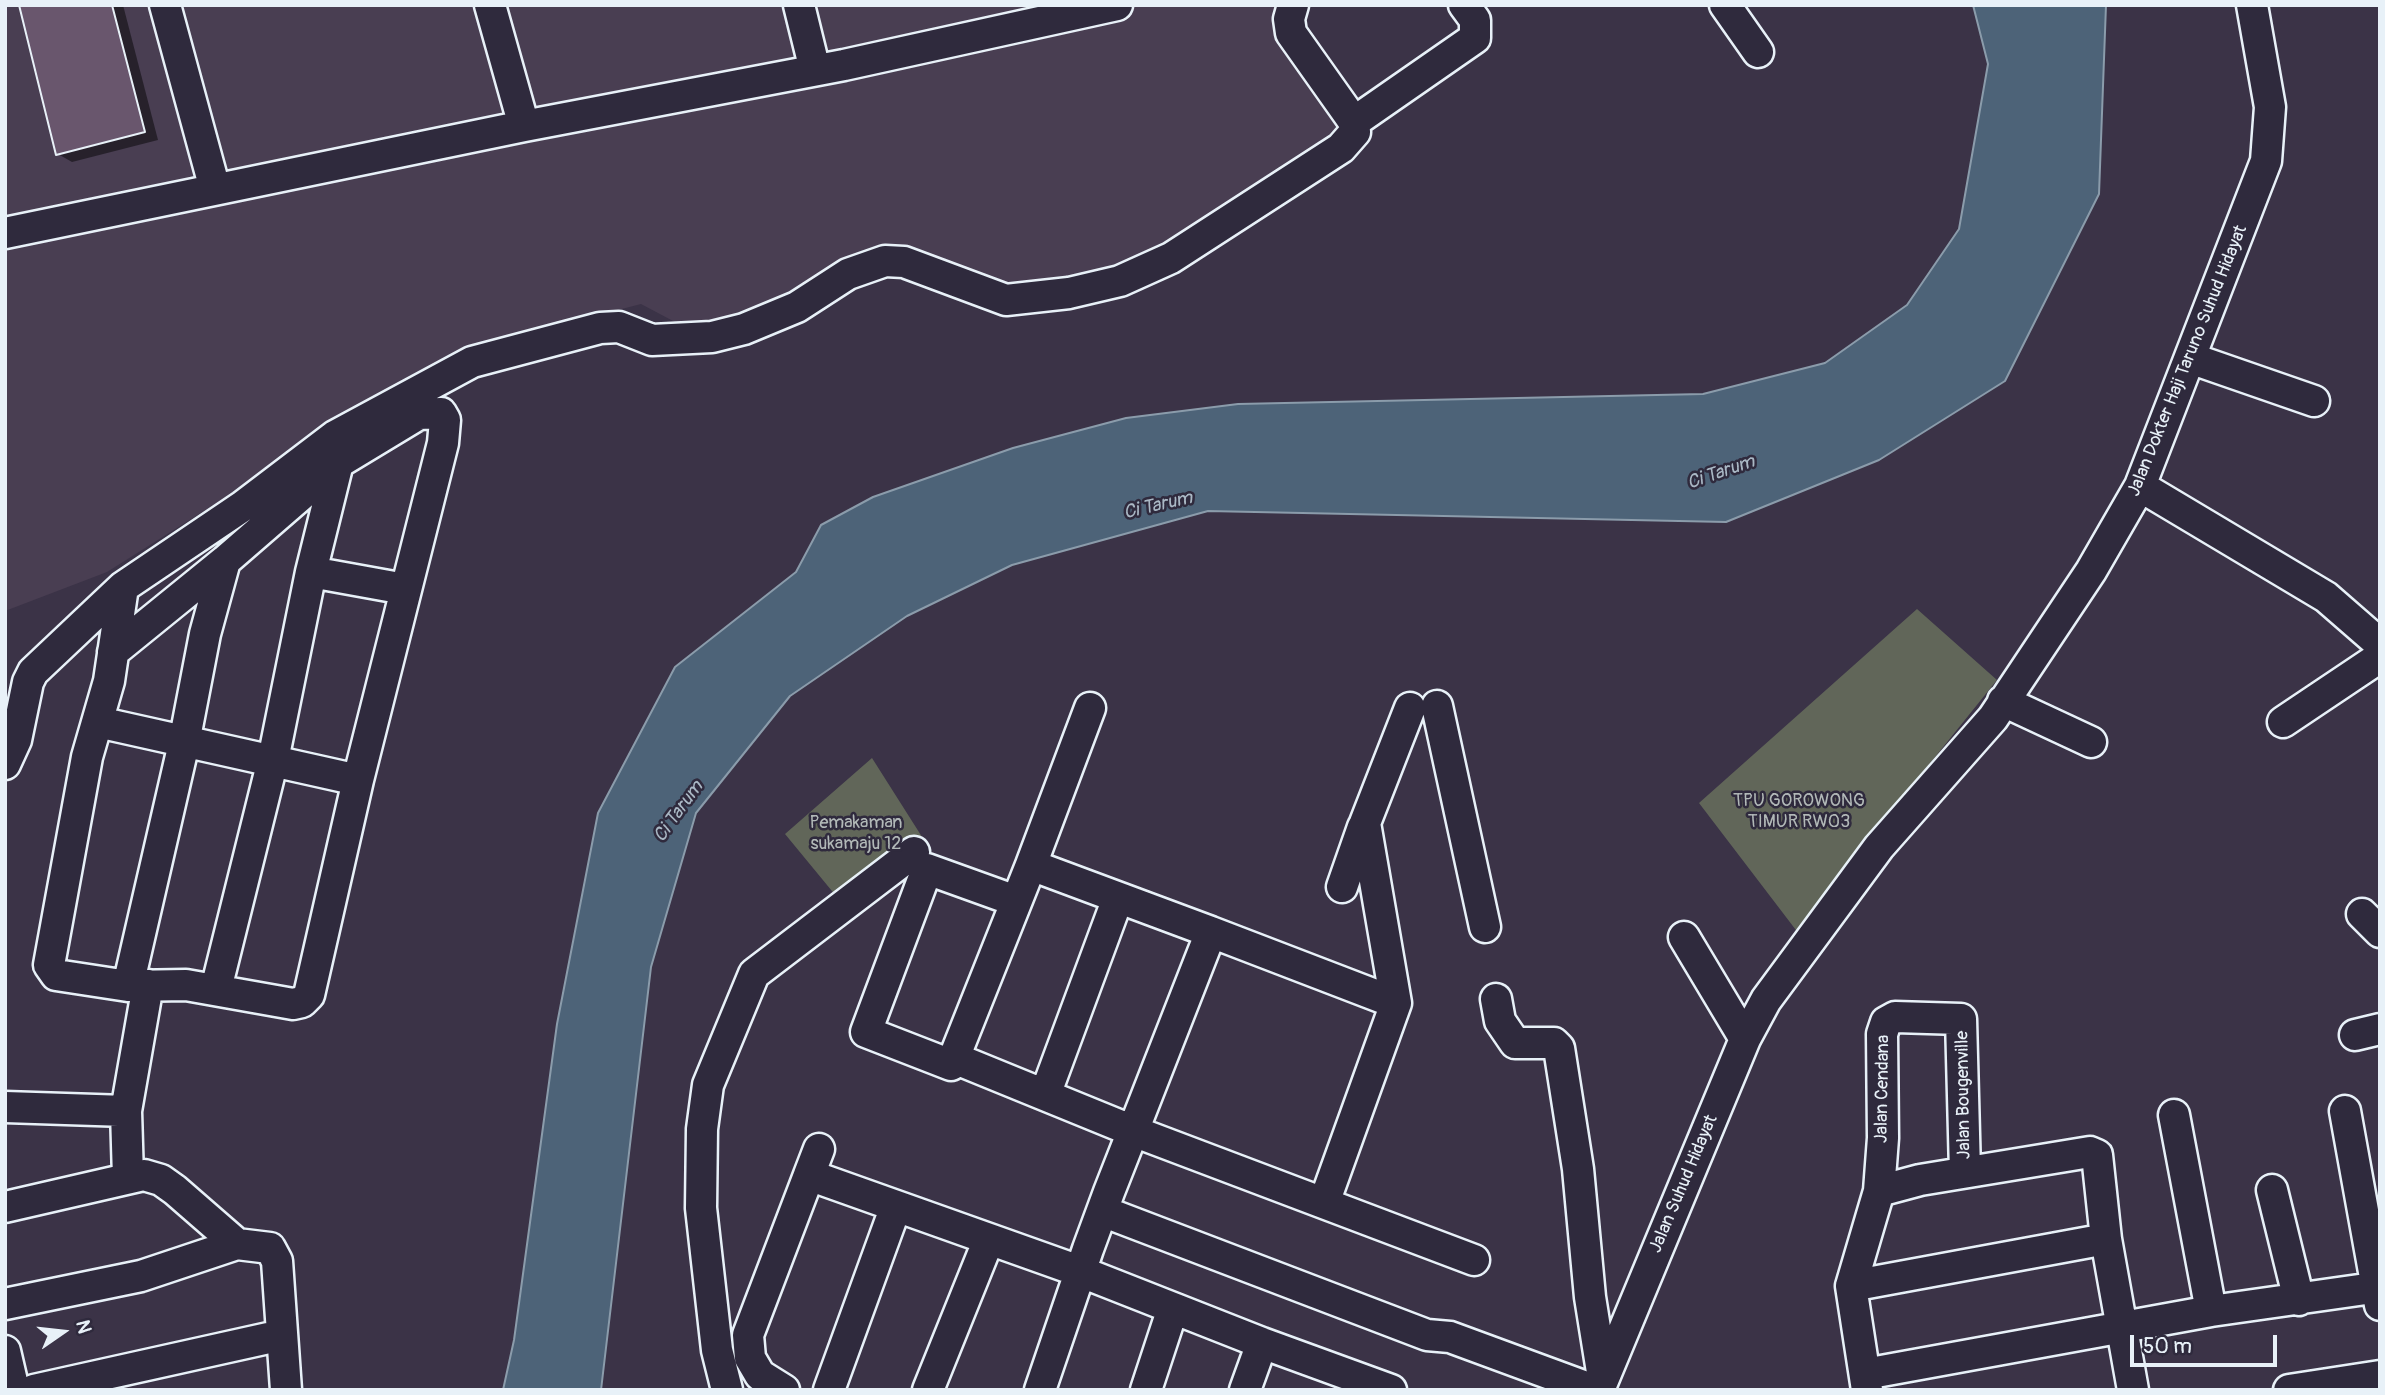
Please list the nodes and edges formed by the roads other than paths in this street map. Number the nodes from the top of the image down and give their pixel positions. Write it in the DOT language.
graph roads {
  1 [pos="165,5"];
  2 [pos="490,5"];
  3 [pos="799,5"];
  4 [pos="1117,5"];
  5 [pos="1293,5"];
  6 [pos="1464,5"];
  7 [pos="1725,5"];
  8 [pos="2252,5"];
  9 [pos="1758,52"];
  10 [pos="816,71"];
  11 [pos="1354,121"];
  12 [pos="524,125"];
  13 [pos="215,189"];
  14 [pos="5,233"];
  15 [pos="2190,358"];
  16 [pos="2314,401"];
  17 [pos="338,463"];
  18 [pos="2140,486"];
  19 [pos="225,561"];
  20 [pos="311,572"];
  21 [pos="123,587"];
  22 [pos="405,589"];
  23 [pos="2375,631"];
  24 [pos="113,652"];
  25 [pos="2380,657"];
  26 [pos="2003,701"];
  27 [pos="1090,708"];
  28 [pos="98,722"];
  29 [pos="2283,722"];
  30 [pos="2091,742"];
  31 [pos="184,743"];
  32 [pos="1446,744"];
  33 [pos="1392,758"];
  34 [pos="273,760"];
  35 [pos="5,765"];
  36 [pos="358,780"];
  37 [pos="1365,823"];
  38 [pos="914,852"];
  39 [pos="1031,865"];
  40 [pos="1118,898"];
  41 [pos="1016,901"];
  42 [pos="1378,902"];
  43 [pos="1485,927"];
  44 [pos="1211,932"];
  45 [pos="1684,937"];
  46 [pos="1777,983"];
  47 [pos="138,986"];
  48 [pos="216,989"];
  49 [pos="1496,999"];
  50 [pos="1396,1003"];
  51 [pos="1961,1019"];
  52 [pos="1745,1039"];
  53 [pos="954,1058"];
  54 [pos="1045,1095"];
  55 [pos="5,1107"];
  56 [pos="126,1111"];
  57 [pos="2345,1111"];
  58 [pos="2174,1115"];
  59 [pos="1133,1131"];
  60 [pos="1965,1172"];
  61 [pos="128,1178"];
  62 [pos="2272,1190"];
  63 [pos="1879,1191"];
  64 [pos="1105,1202"];
  65 [pos="1324,1203"];
  66 [pos="896,1206"];
  67 [pos="5,1207"];
  68 [pos="989,1239"];
  69 [pos="2106,1239"];
  70 [pos="237,1244"];
  71 [pos="1474,1260"];
  72 [pos="1079,1271"];
  73 [pos="1851,1286"];
  74 [pos="2379,1293"];
  75 [pos="2299,1300"];
  76 [pos="5,1304"];
  77 [pos="1173,1308"];
  78 [pos="2211,1311"];
  79 [pos="2123,1327"];
  80 [pos="282,1335"];
  81 [pos="1262,1343"];
  82 [pos="5,1351"];
  83 [pos="2380,1376"];
  84 [pos="1866,1382"];
  85 [pos="1356,1384"];
  86 [pos="1599,1386"];
  87 [pos="14,1390"];
  88 [pos="34,1390"];
  89 [pos="286,1390"];
  90 [pos="727,1390"];
  91 [pos="784,1390"];
  92 [pos="829,1390"];
  93 [pos="928,1390"];
  94 [pos="1040,1390"];
  95 [pos="1146,1390"];
  96 [pos="1245,1390"];
  97 [pos="1391,1390"];
  98 [pos="2133,1390"];
  99 [pos="2289,1390"];
  1 -- 13 [label="street"];
  2 -- 12 [label="street"];
  3 -- 10 [label="street"];
  4 -- 10 [label="street"];
  5 -- 11 [label="street"];
  6 -- 11 [label="street"];
  7 -- 9 [label="street"];
  8 -- 15 [label="street, Jalan Dokter Haji Taruno Suhud Hidayat"];
  10 -- 12 [label="street"];
  11 -- 21 [label="street"];
  12 -- 13 [label="street"];
  13 -- 14 [label="street"];
  15 -- 16 [label="street"];
  15 -- 18 [label="street, Jalan Dokter Haji Taruno Suhud Hidayat"];
  17 -- 19 [label="street"];
  17 -- 20 [label="street"];
  17 -- 22 [label="street"];
  18 -- 23 [label="street"];
  18 -- 26 [label="street, Jalan Dokter Haji Taruno Suhud Hidayat"];
  19 -- 24 [label="street"];
  19 -- 31 [label="street"];
  20 -- 22 [label="street"];
  20 -- 34 [label="street"];
  21 -- 24 [label="street"];
  21 -- 35 [label="street"];
  22 -- 36 [label="street"];
  24 -- 28 [label="street"];
  25 -- 29 [label="street"];
  26 -- 30 [label="street"];
  26 -- 46 [label="street, Jalan Dokter Haji Taruno Suhud Hidayat"];
  27 -- 39 [label="street"];
  28 -- 31 [label="street"];
  28 -- 47 [label="street"];
  31 -- 34 [label="street"];
  31 -- 47 [label="street"];
  32 -- 33 [label="street"];
  32 -- 33 [label="street"];
  32 -- 43 [label="street"];
  33 -- 37 [label="street"];
  34 -- 36 [label="street"];
  34 -- 48 [label="street"];
  36 -- 48 [label="street"];
  37 -- 42 [label="street"];
  37 -- 42 [label="street"];
  38 -- 90 [label="street"];
  39 -- 40 [label="street"];
  39 -- 41 [label="street"];
  40 -- 44 [label="street"];
  40 -- 54 [label="street"];
  41 -- 53 [label="street"];
  41 -- 53 [label="street"];
  42 -- 50 [label="street"];
  44 -- 50 [label="street"];
  44 -- 59 [label="street"];
  45 -- 52 [label="street"];
  46 -- 52 [label="street, Jalan Suhud Hidayat"];
  47 -- 48 [label="street"];
  47 -- 56 [label="street"];
  49 -- 86 [label="street"];
  50 -- 65 [label="street"];
  51 -- 60 [label="street, Jalan Bougenville"];
  51 -- 63 [label="street, Jalan Cendana"];
  52 -- 86 [label="street, Jalan Suhud Hidayat"];
  53 -- 54 [label="street"];
  54 -- 59 [label="street"];
  55 -- 56 [label="street"];
  56 -- 61 [label="street"];
  57 -- 74 [label="street"];
  58 -- 78 [label="street"];
  59 -- 64 [label="street"];
  59 -- 65 [label="street"];
  60 -- 63 [label="street"];
  60 -- 69 [label="street"];
  61 -- 67 [label="street"];
  61 -- 70 [label="street"];
  62 -- 75 [label="street"];
  63 -- 73 [label="street"];
  64 -- 72 [label="street"];
  64 -- 86 [label="street"];
  65 -- 71 [label="street"];
  66 -- 68 [label="street"];
  66 -- 91 [label="street"];
  66 -- 92 [label="street"];
  68 -- 72 [label="street"];
  68 -- 93 [label="street"];
  69 -- 73 [label="street"];
  69 -- 79 [label="street"];
  70 -- 76 [label="street"];
  70 -- 80 [label="street"];
  72 -- 77 [label="street"];
  72 -- 94 [label="street"];
  73 -- 84 [label="street"];
  74 -- 75 [label="street"];
  75 -- 78 [label="street"];
  77 -- 81 [label="street"];
  77 -- 95 [label="street"];
  78 -- 79 [label="street"];
  79 -- 84 [label="street"];
  79 -- 98 [label="street"];
  80 -- 88 [label="street"];
  80 -- 89 [label="street"];
  81 -- 85 [label="street"];
  81 -- 96 [label="street"];
  82 -- 87 [label="street"];
  83 -- 99 [label="street"];
  85 -- 97 [label="street"];
}
